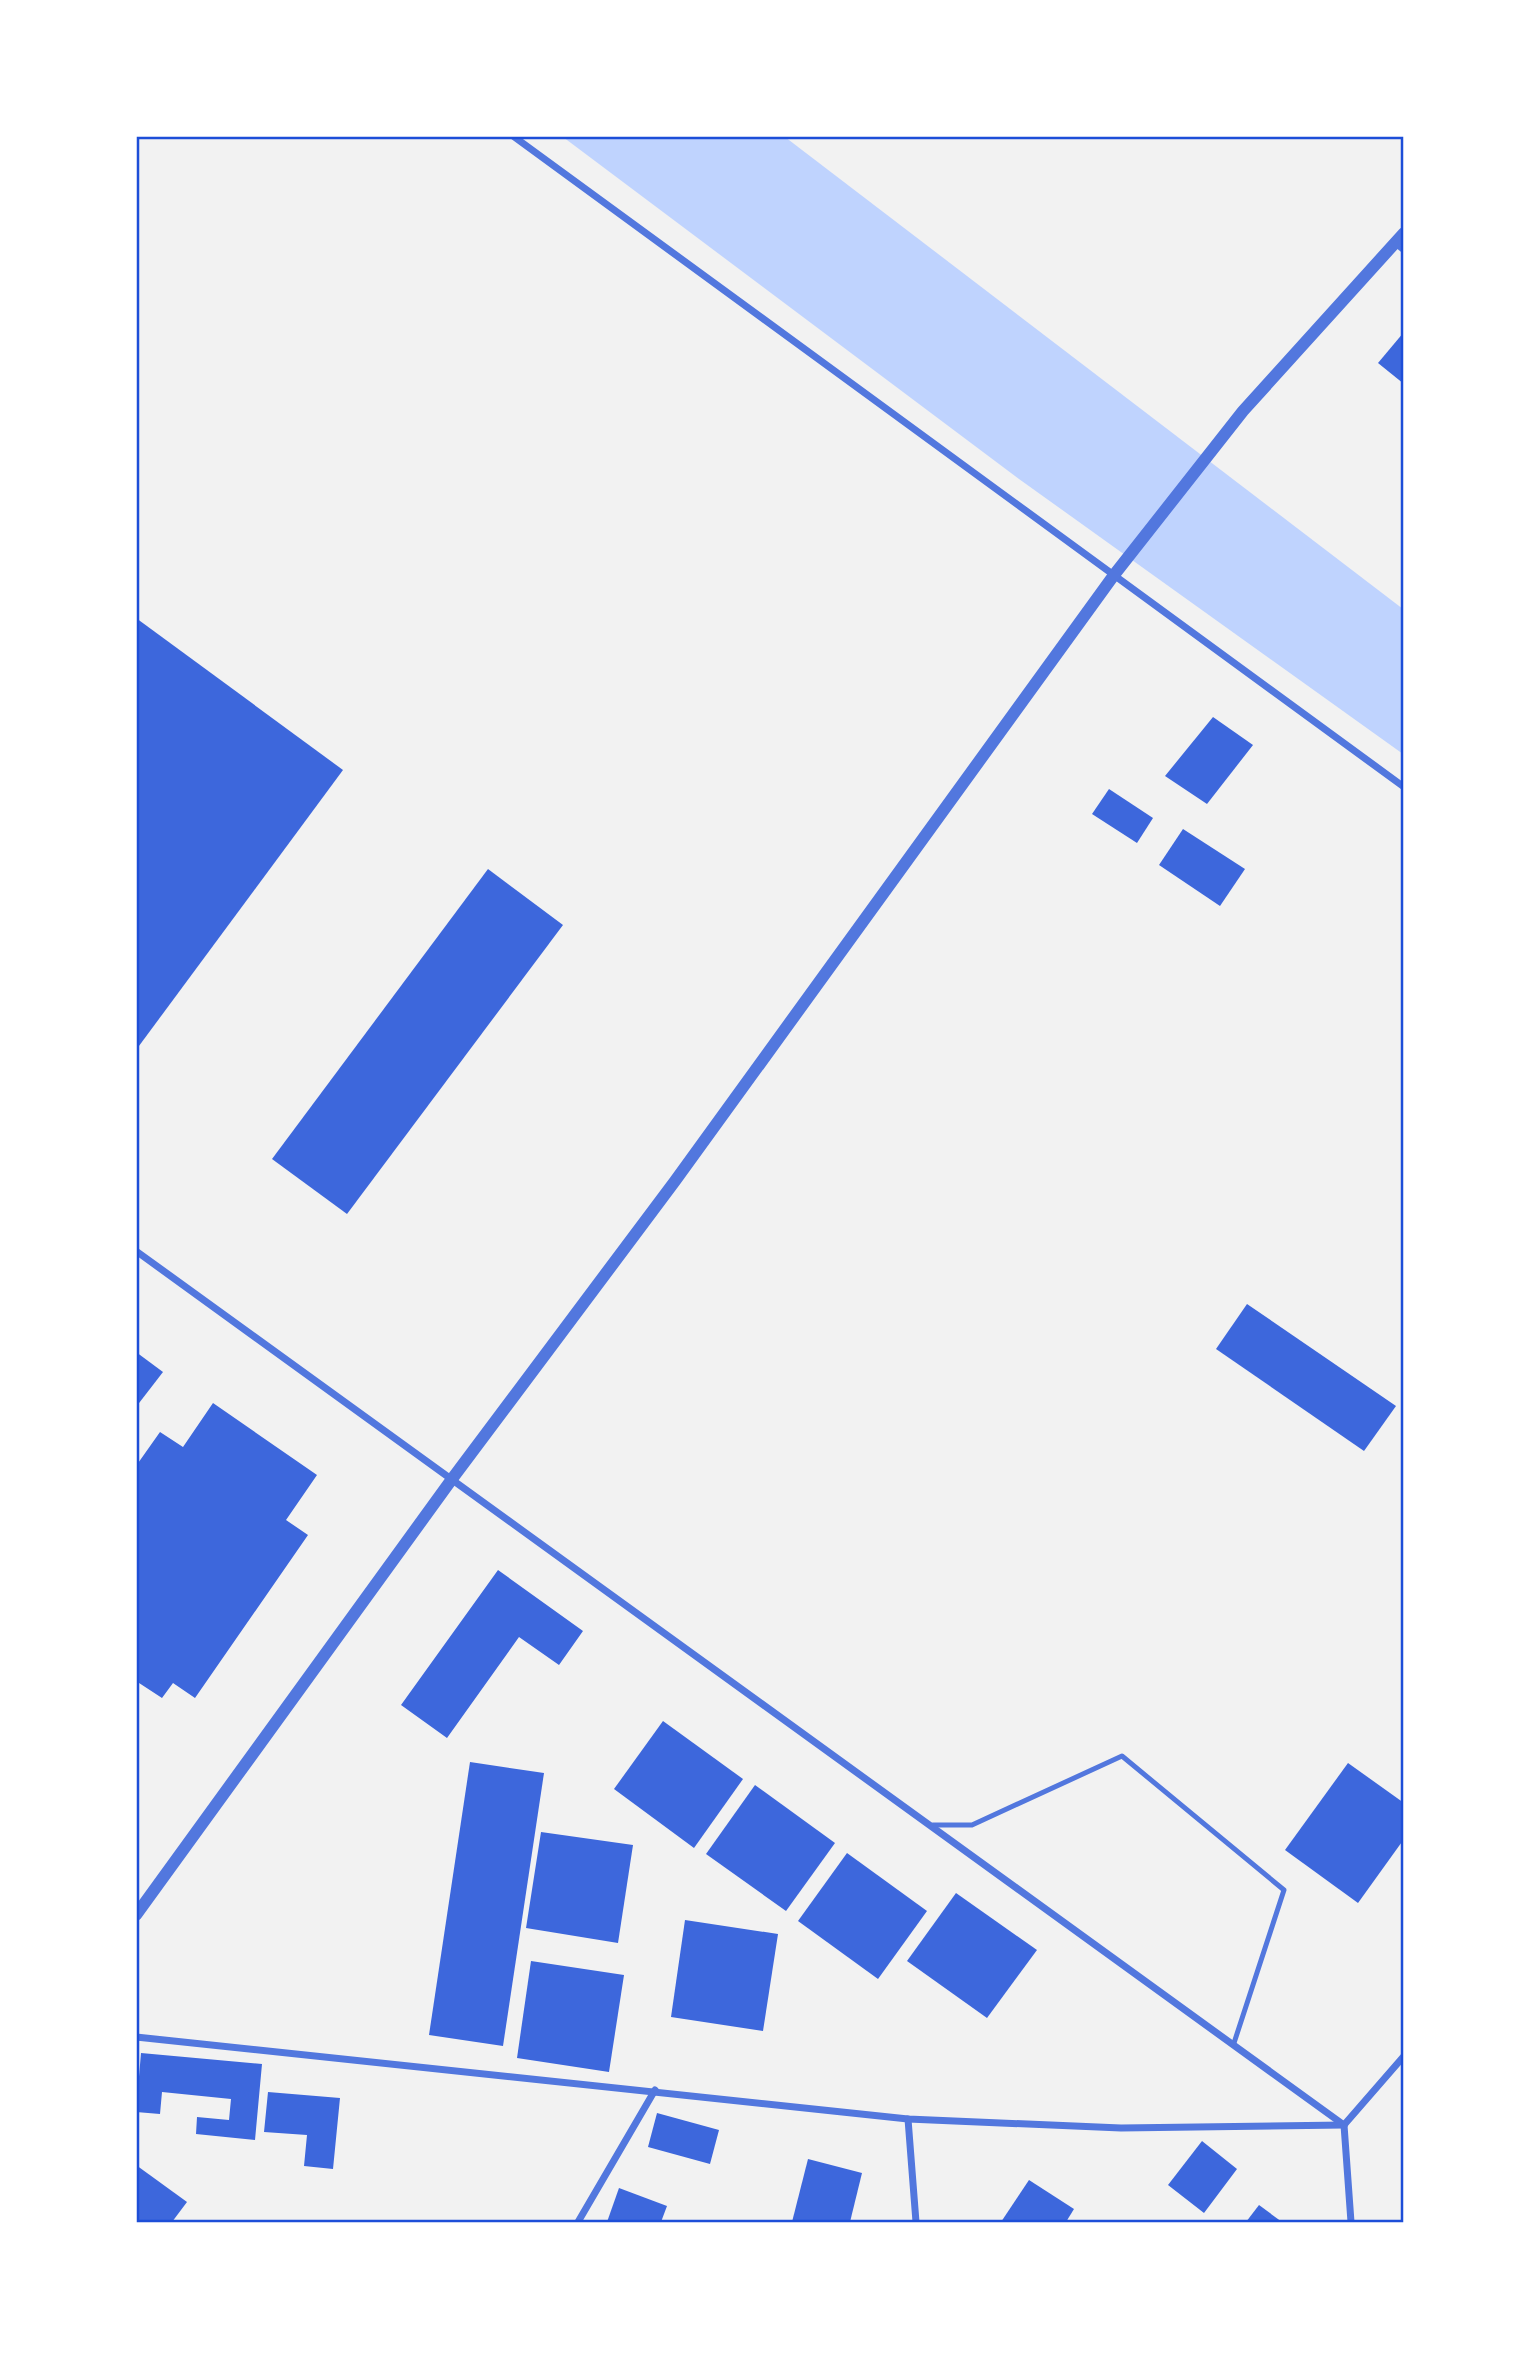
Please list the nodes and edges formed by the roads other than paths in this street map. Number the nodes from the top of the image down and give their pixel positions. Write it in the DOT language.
graph roads {
  1 [pos="513,136"];
  2 [pos="1404,233"];
  3 [pos="1399,247"];
  4 [pos="1114,575"];
  5 [pos="1404,787"];
  6 [pos="136,1251"];
  7 [pos="452,1479"];
  8 [pos="933,1825"];
  9 [pos="136,1915"];
  10 [pos="136,2037"];
  11 [pos="1234,2043"];
  12 [pos="1404,2056"];
  13 [pos="655,2090"];
  14 [pos="908,2119"];
  15 [pos="1344,2125"];
  16 [pos="578,2222"];
  17 [pos="916,2222"];
  18 [pos="1351,2222"];
  1 -- 4 [label="street"];
  2 -- 3 [label="street"];
  3 -- 4 [label="street"];
  4 -- 5 [label="street"];
  4 -- 7 [label="street"];
  6 -- 7 [label="street"];
  7 -- 8 [label="street"];
  7 -- 9 [label="street"];
  8 -- 11 [label="street"];
  8 -- 11 [label="lane"];
  10 -- 13 [label="street"];
  11 -- 15 [label="street"];
  12 -- 15 [label="street"];
  13 -- 14 [label="street"];
  13 -- 16 [label="street"];
  14 -- 15 [label="street"];
  14 -- 17 [label="street"];
  15 -- 18 [label="street"];
}
